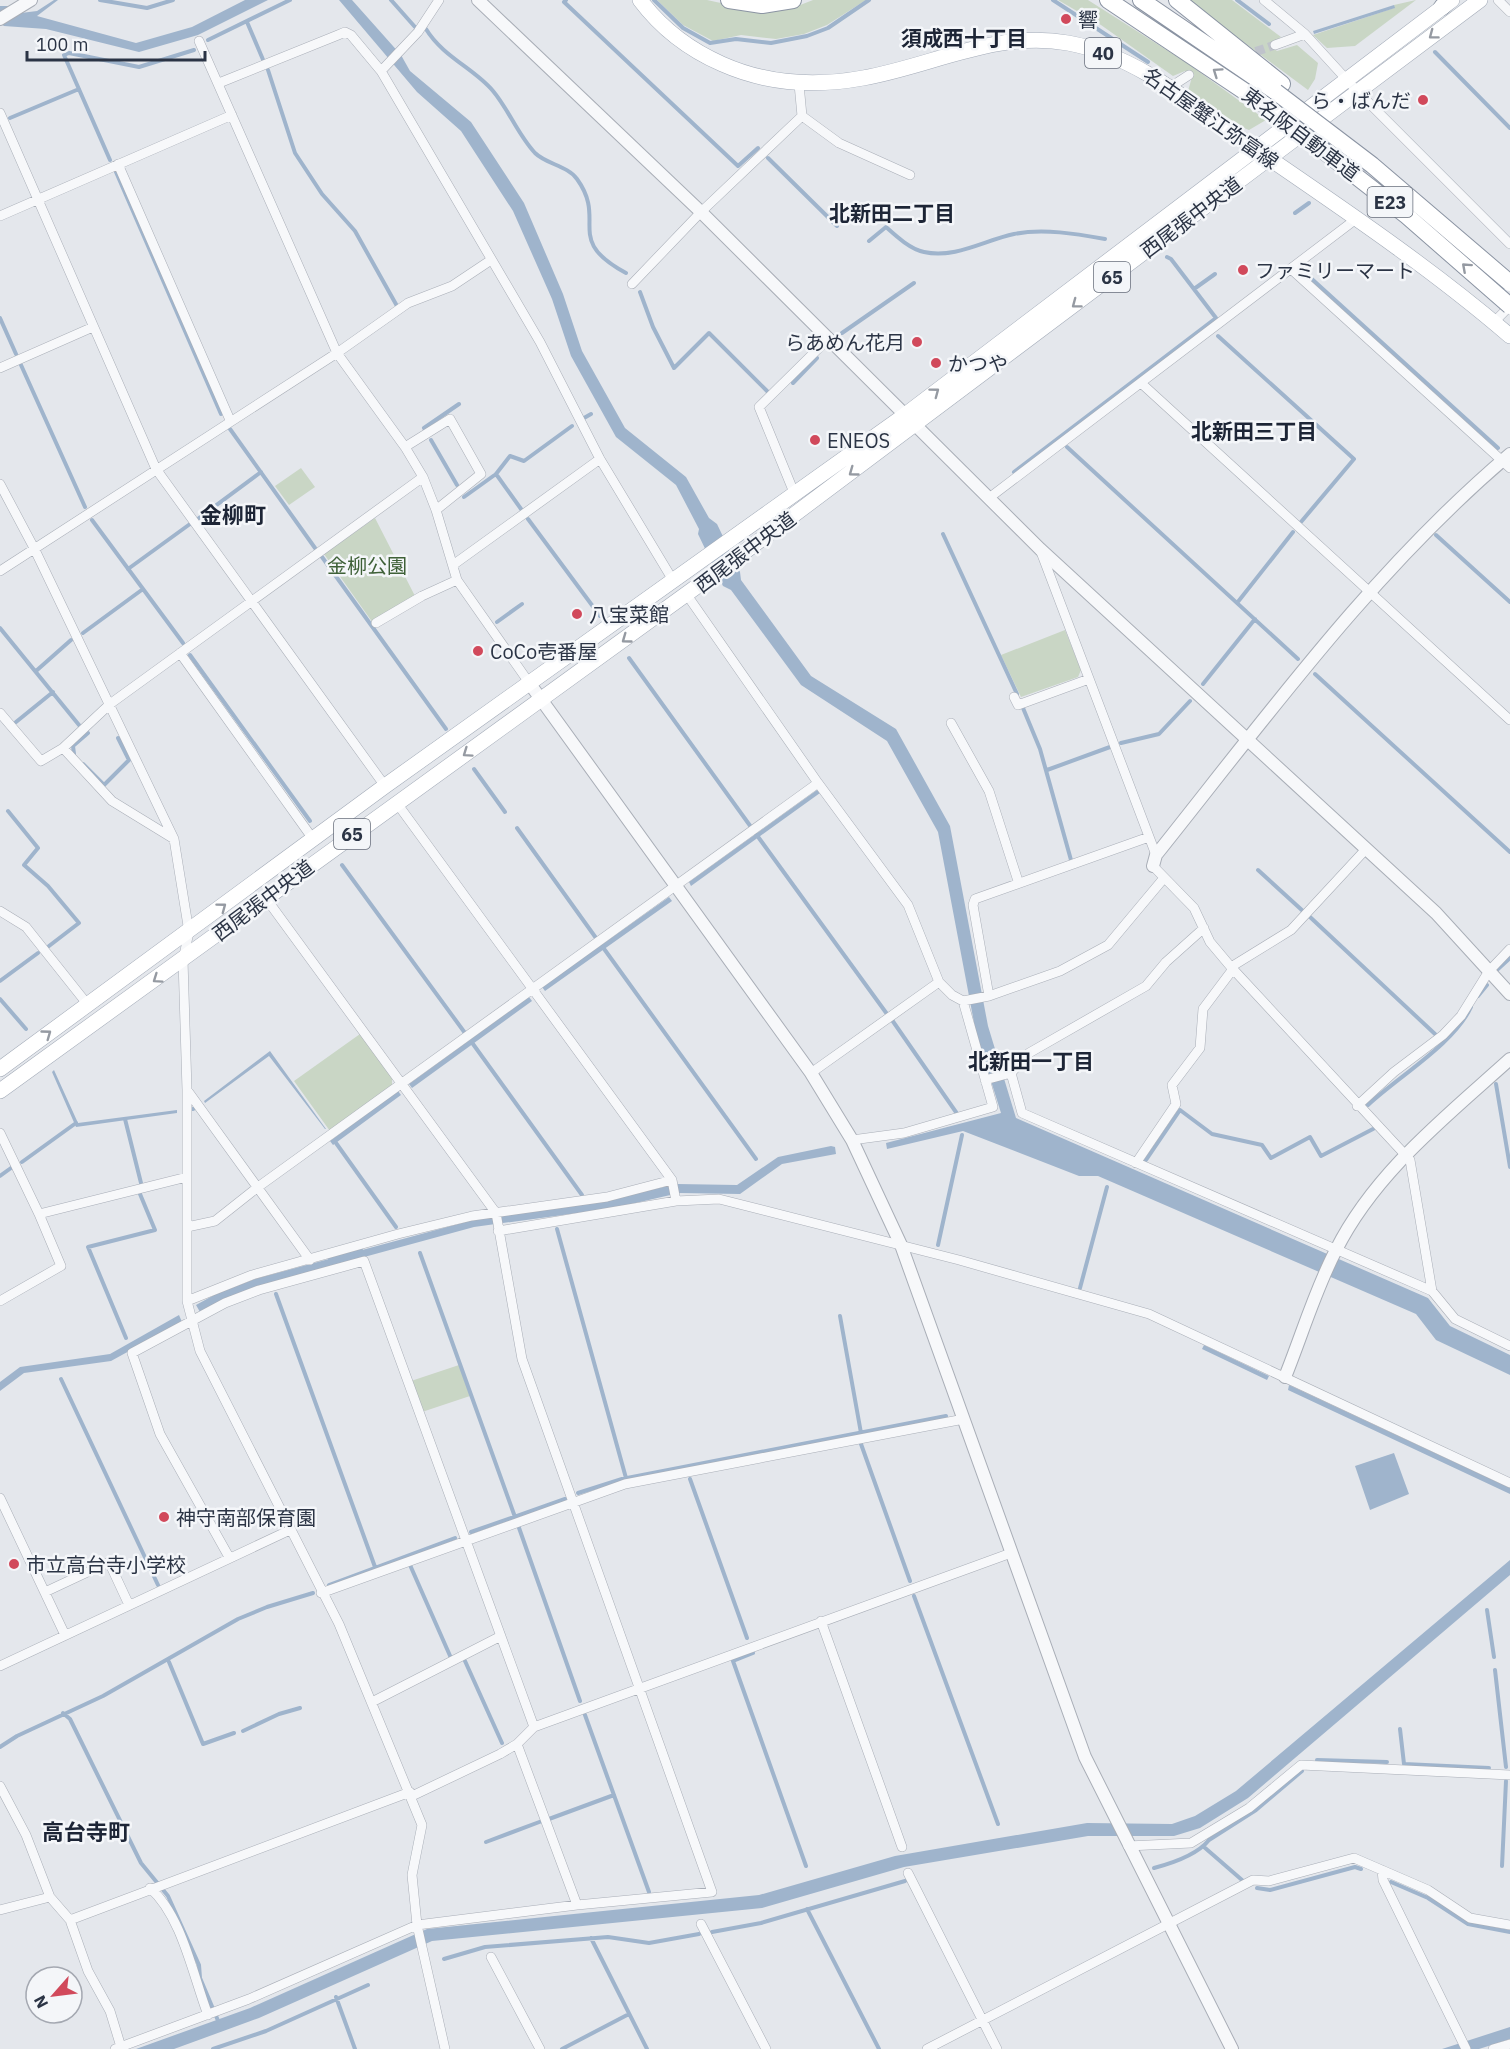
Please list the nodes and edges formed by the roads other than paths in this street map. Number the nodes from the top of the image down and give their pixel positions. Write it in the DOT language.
graph roads {
  1 [pos="31,0"];
  2 [pos="439,0"];
  3 [pos="478,0"];
  4 [pos="640,0"];
  5 [pos="729,0"];
  6 [pos="793,0"];
  7 [pos="1108,0"];
  8 [pos="1141,0"];
  9 [pos="1177,0"];
  10 [pos="1264,0"];
  11 [pos="1480,0"];
  12 [pos="1498,0"];
  13 [pos="1447,2"];
  14 [pos="1510,12"];
  15 [pos="0,19"];
  16 [pos="1305,34"];
  17 [pos="199,41"];
  18 [pos="1275,45"];
  19 [pos="384,67"];
  20 [pos="1189,75"];
  21 [pos="1347,80"];
  22 [pos="219,83"];
  23 [pos="799,84"];
  24 [pos="1168,88"];
  25 [pos="1357,92"];
  26 [pos="1274,94"];
  27 [pos="0,113"];
  28 [pos="232,115"];
  29 [pos="802,116"];
  30 [pos="1255,148"];
  31 [pos="1269,158"];
  32 [pos="118,164"];
  33 [pos="910,175"];
  34 [pos="37,200"];
  35 [pos="702,212"];
  36 [pos="0,216"];
  37 [pos="1356,219"];
  38 [pos="1510,244"];
  39 [pos="491,260"];
  40 [pos="1292,269"];
  41 [pos="1509,283"];
  42 [pos="632,284"];
  43 [pos="1510,306"];
  44 [pos="1494,322"];
  45 [pos="93,327"];
  46 [pos="1510,336"];
  47 [pos="828,339"];
  48 [pos="337,353"];
  49 [pos="0,368"];
  50 [pos="1141,383"];
  51 [pos="230,420"];
  52 [pos="911,420"];
  53 [pos="405,447"];
  54 [pos="600,459"];
  55 [pos="1507,461"];
  56 [pos="156,469"];
  57 [pos="423,477"];
  58 [pos="0,484"];
  59 [pos="795,495"];
  60 [pos="989,498"];
  61 [pos="436,510"];
  62 [pos="34,548"];
  63 [pos="1040,549"];
  64 [pos="453,565"];
  65 [pos="0,571"];
  66 [pos="457,580"];
  67 [pos="674,582"];
  68 [pos="1370,592"];
  69 [pos="687,595"];
  70 [pos="252,600"];
  71 [pos="376,623"];
  72 [pos="180,653"];
  73 [pos="1089,679"];
  74 [pos="530,684"];
  75 [pos="1014,697"];
  76 [pos="542,700"];
  77 [pos="110,704"];
  78 [pos="0,713"];
  79 [pos="1510,720"];
  80 [pos="951,723"];
  81 [pos="1248,741"];
  82 [pos="63,748"];
  83 [pos="818,783"];
  84 [pos="385,786"];
  85 [pos="396,802"];
  86 [pos="1149,837"];
  87 [pos="174,839"];
  88 [pos="313,839"];
  89 [pos="1367,848"];
  90 [pos="1154,861"];
  91 [pos="1164,878"];
  92 [pos="1018,881"];
  93 [pos="675,886"];
  94 [pos="265,897"];
  95 [pos="0,911"];
  96 [pos="1204,928"];
  97 [pos="189,932"];
  98 [pos="1510,948"];
  99 [pos="183,960"];
  100 [pos="1232,968"];
  101 [pos="1489,970"];
  102 [pos="939,982"];
  103 [pos="532,988"];
  104 [pos="1510,994"];
  105 [pos="987,997"];
  106 [pos="965,1001"];
  107 [pos="88,1005"];
  108 [pos="1510,1059"];
  109 [pos="0,1069"];
  110 [pos="810,1073"];
  111 [pos="1011,1073"];
  112 [pos="985,1080"];
  113 [pos="401,1085"];
  114 [pos="187,1089"];
  115 [pos="0,1091"];
  116 [pos="1357,1106"];
  117 [pos="0,1133"];
  118 [pos="852,1140"];
  119 [pos="1404,1154"];
  120 [pos="1136,1163"];
  121 [pos="187,1178"];
  122 [pos="672,1182"];
  123 [pos="258,1187"];
  124 [pos="675,1198"];
  125 [pos="39,1214"];
  126 [pos="496,1215"];
  127 [pos="187,1227"];
  128 [pos="498,1229"];
  129 [pos="901,1245"];
  130 [pos="1335,1251"];
  131 [pos="310,1260"];
  132 [pos="1432,1291"];
  133 [pos="0,1301"];
  134 [pos="187,1301"];
  135 [pos="190,1323"];
  136 [pos="1510,1346"];
  137 [pos="1285,1377"];
  138 [pos="964,1419"];
  139 [pos="1510,1483"];
  140 [pos="0,1498"];
  141 [pos="573,1503"];
  142 [pos="290,1530"];
  143 [pos="466,1541"];
  144 [pos="1011,1553"];
  145 [pos="229,1557"];
  146 [pos="45,1592"];
  147 [pos="321,1593"];
  148 [pos="129,1605"];
  149 [pos="820,1621"];
  150 [pos="65,1635"];
  151 [pos="501,1636"];
  152 [pos="0,1666"];
  153 [pos="639,1686"];
  154 [pos="372,1702"];
  155 [pos="534,1727"];
  156 [pos="517,1744"];
  157 [pos="1510,1774"];
  158 [pos="0,1786"];
  159 [pos="411,1794"];
  160 [pos="1127,1844"];
  161 [pos="902,1847"];
  162 [pos="1382,1870"];
  163 [pos="908,1873"];
  164 [pos="154,1886"];
  165 [pos="50,1897"];
  166 [pos="577,1905"];
  167 [pos="0,1910"];
  168 [pos="70,1920"];
  169 [pos="701,1924"];
  170 [pos="1510,1924"];
  171 [pos="1168,1925"];
  172 [pos="417,1928"];
  173 [pos="491,1957"];
  174 [pos="212,2013"];
  175 [pos="983,2020"];
  176 [pos="1465,2044"];
  177 [pos="1510,2044"];
  178 [pos="118,2048"];
  179 [pos="445,2049"];
  180 [pos="540,2049"];
  181 [pos="766,2049"];
  182 [pos="927,2049"];
  183 [pos="997,2049"];
  184 [pos="1232,2049"];
  185 [pos="1493,2049"];
  1 -- 15 [label="street"];
  2 -- 19 [label="street"];
  3 -- 35 [label="street"];
  4 -- 23 [label="main road, 名古屋蟹江弥富線 / 40"];
  5 -- 6 [label="highway"];
  26 -- 7 [label="highway, 東名阪自動車道 / E23, one-way"];
  8 -- 26 [label="highway, 東名阪自動車道 / E23"];
  9 -- 26 [label="highway"];
  10 -- 16 [label="street"];
  11 -- 25 [label="main road, 西尾張中央道 / 65, one-way"];
  12 -- 14 [label="street"];
  13 -- 21 [label="main road, 西尾張中央道 / 65"];
  16 -- 18 [label="street"];
  16 -- 21 [label="street"];
  17 -- 22 [label="street"];
  19 -- 22 [label="street"];
  19 -- 39 [label="street"];
  20 -- 24 [label="street"];
  21 -- 25 [label="street"];
  21 -- 30 [label="main road, 西尾張中央道 / 65"];
  22 -- 28 [label="street"];
  23 -- 24 [label="main road, 名古屋蟹江弥富線 / 40"];
  23 -- 29 [label="street"];
  24 -- 30 [label="main road, 名古屋蟹江弥富線 / 40"];
  25 -- 31 [label="main road, 西尾張中央道 / 65"];
  25 -- 38 [label="street"];
  26 -- 41 [label="highway, 東名阪自動車道 / E23, bridge"];
  43 -- 26 [label="highway, 東名阪自動車道 / E23, one-way, bridge"];
  27 -- 34 [label="street"];
  28 -- 32 [label="street"];
  28 -- 48 [label="street"];
  29 -- 33 [label="street"];
  29 -- 35 [label="street"];
  30 -- 31 [label="main road, 名古屋蟹江弥富線 / 40"];
  52 -- 30 [label="main road, 西尾張中央道 / 65, one-way"];
  31 -- 37 [label="main road, 名古屋蟹江弥富線 / 40"];
  31 -- 52 [label="main road, 西尾張中央道 / 65, one-way"];
  32 -- 34 [label="street"];
  32 -- 51 [label="street"];
  34 -- 36 [label="street"];
  34 -- 45 [label="street"];
  35 -- 42 [label="street"];
  35 -- 47 [label="street"];
  37 -- 40 [label="street"];
  37 -- 44 [label="main road, 名古屋蟹江弥富線 / 40"];
  39 -- 48 [label="street"];
  39 -- 54 [label="street"];
  40 -- 50 [label="street"];
  40 -- 55 [label="street"];
  43 -- 44 [label="street"];
  44 -- 46 [label="main road, 名古屋蟹江弥富線 / 40"];
  45 -- 49 [label="street"];
  45 -- 56 [label="street"];
  47 -- 52 [label="street"];
  47 -- 59 [label="street"];
  48 -- 51 [label="street"];
  48 -- 53 [label="street"];
  50 -- 60 [label="street"];
  50 -- 68 [label="street"];
  51 -- 56 [label="street"];
  52 -- 59 [label="main road, 西尾張中央道 / 65"];
  52 -- 60 [label="street"];
  52 -- 69 [label="main road, 西尾張中央道 / 65, one-way"];
  53 -- 57 [label="street"];
  53 -- 61 [label="street"];
  54 -- 64 [label="street"];
  54 -- 67 [label="street"];
  55 -- 68 [label="street"];
  56 -- 62 [label="street"];
  56 -- 70 [label="street"];
  57 -- 61 [label="street"];
  57 -- 70 [label="street"];
  58 -- 62 [label="street"];
  59 -- 67 [label="main road, 西尾張中央道 / 65"];
  60 -- 63 [label="street"];
  61 -- 64 [label="street"];
  62 -- 65 [label="street"];
  62 -- 77 [label="street"];
  63 -- 73 [label="street"];
  63 -- 81 [label="street"];
  64 -- 66 [label="street"];
  66 -- 71 [label="street"];
  66 -- 74 [label="street"];
  67 -- 74 [label="main road, 西尾張中央道 / 65"];
  68 -- 79 [label="street"];
  68 -- 81 [label="street"];
  69 -- 76 [label="main road, 西尾張中央道 / 65, one-way"];
  69 -- 83 [label="street"];
  70 -- 72 [label="street"];
  70 -- 84 [label="street"];
  72 -- 77 [label="street"];
  72 -- 88 [label="street"];
  73 -- 75 [label="street"];
  73 -- 86 [label="street"];
  74 -- 76 [label="street"];
  74 -- 84 [label="main road, 西尾張中央道 / 65"];
  76 -- 85 [label="main road, 西尾張中央道 / 65, one-way"];
  76 -- 93 [label="street"];
  77 -- 82 [label="street"];
  77 -- 87 [label="street"];
  78 -- 82 [label="street"];
  80 -- 92 [label="street"];
  81 -- 89 [label="street"];
  81 -- 90 [label="street"];
  82 -- 87 [label="street"];
  83 -- 93 [label="street"];
  83 -- 102 [label="street"];
  84 -- 88 [label="main road, 西尾張中央道 / 65"];
  85 -- 94 [label="main road, 西尾張中央道 / 65"];
  85 -- 103 [label="street"];
  86 -- 90 [label="street"];
  86 -- 92 [label="street"];
  87 -- 97 [label="street"];
  97 -- 88 [label="main road, 西尾張中央道 / 65, one-way"];
  89 -- 100 [label="street"];
  89 -- 101 [label="street"];
  90 -- 91 [label="street"];
  91 -- 96 [label="street"];
  91 -- 105 [label="street"];
  92 -- 105 [label="street"];
  93 -- 103 [label="street"];
  93 -- 110 [label="street"];
  94 -- 99 [label="main road, 西尾張中央道 / 65"];
  94 -- 113 [label="street"];
  95 -- 107 [label="street"];
  96 -- 100 [label="street"];
  96 -- 111 [label="street"];
  97 -- 99 [label="street"];
  97 -- 107 [label="main road, 西尾張中央道 / 65"];
  98 -- 101 [label="street"];
  99 -- 114 [label="street"];
  99 -- 115 [label="main road, 西尾張中央道 / 65, one-way"];
  100 -- 116 [label="street"];
  100 -- 120 [label="street"];
  101 -- 104 [label="street"];
  101 -- 116 [label="street"];
  102 -- 106 [label="street"];
  102 -- 110 [label="street"];
  103 -- 113 [label="street"];
  103 -- 122 [label="street"];
  105 -- 106 [label="street"];
  106 -- 112 [label="street"];
  109 -- 107 [label="main road, 西尾張中央道 / 65, one-way"];
  108 -- 119 [label="street"];
  110 -- 118 [label="street"];
  111 -- 112 [label="street"];
  111 -- 120 [label="street"];
  112 -- 118 [label="street"];
  113 -- 123 [label="street"];
  113 -- 126 [label="street"];
  114 -- 121 [label="street"];
  114 -- 123 [label="street"];
  116 -- 119 [label="street"];
  117 -- 125 [label="street"];
  118 -- 129 [label="street"];
  119 -- 130 [label="street"];
  119 -- 132 [label="street"];
  120 -- 130 [label="street"];
  121 -- 125 [label="street"];
  121 -- 127 [label="street"];
  122 -- 124 [label="street"];
  122 -- 126 [label="street"];
  123 -- 127 [label="street"];
  123 -- 131 [label="street"];
  124 -- 128 [label="street"];
  124 -- 129 [label="street"];
  125 -- 133 [label="street"];
  126 -- 128 [label="street"];
  126 -- 131 [label="street"];
  127 -- 134 [label="street"];
  128 -- 141 [label="street"];
  129 -- 137 [label="street"];
  129 -- 138 [label="street"];
  130 -- 132 [label="street"];
  130 -- 137 [label="street"];
  131 -- 134 [label="street"];
  132 -- 136 [label="street"];
  134 -- 135 [label="street"];
  135 -- 142 [label="street"];
  135 -- 143 [label="street"];
  135 -- 145 [label="street"];
  137 -- 139 [label="street"];
  138 -- 141 [label="street"];
  138 -- 144 [label="street"];
  140 -- 146 [label="street"];
  141 -- 143 [label="street"];
  141 -- 153 [label="street"];
  142 -- 145 [label="street"];
  142 -- 147 [label="street"];
  143 -- 147 [label="street"];
  143 -- 151 [label="street"];
  144 -- 149 [label="street"];
  144 -- 160 [label="street"];
  145 -- 148 [label="street"];
  146 -- 148 [label="street"];
  146 -- 150 [label="street"];
  147 -- 154 [label="street"];
  148 -- 150 [label="street"];
  149 -- 153 [label="street"];
  149 -- 161 [label="street"];
  150 -- 152 [label="street"];
  151 -- 154 [label="street"];
  151 -- 155 [label="street"];
  153 -- 155 [label="street"];
  153 -- 166 [label="street"];
  154 -- 159 [label="street"];
  155 -- 156 [label="street"];
  156 -- 159 [label="street"];
  156 -- 166 [label="street"];
  157 -- 160 [label="street"];
  158 -- 165 [label="street"];
  159 -- 164 [label="street"];
  159 -- 172 [label="street"];
  160 -- 171 [label="street"];
  162 -- 170 [label="street"];
  162 -- 171 [label="street"];
  162 -- 176 [label="street"];
  163 -- 175 [label="street"];
  164 -- 168 [label="street"];
  164 -- 174 [label="street"];
  165 -- 167 [label="street"];
  165 -- 168 [label="street"];
  166 -- 172 [label="street"];
  168 -- 178 [label="street"];
  169 -- 181 [label="street"];
  171 -- 175 [label="street"];
  171 -- 184 [label="street"];
  172 -- 174 [label="street"];
  172 -- 179 [label="street"];
  173 -- 180 [label="street"];
  174 -- 178 [label="street"];
  175 -- 182 [label="street"];
  175 -- 183 [label="street"];
  177 -- 185 [label="street"];
}
